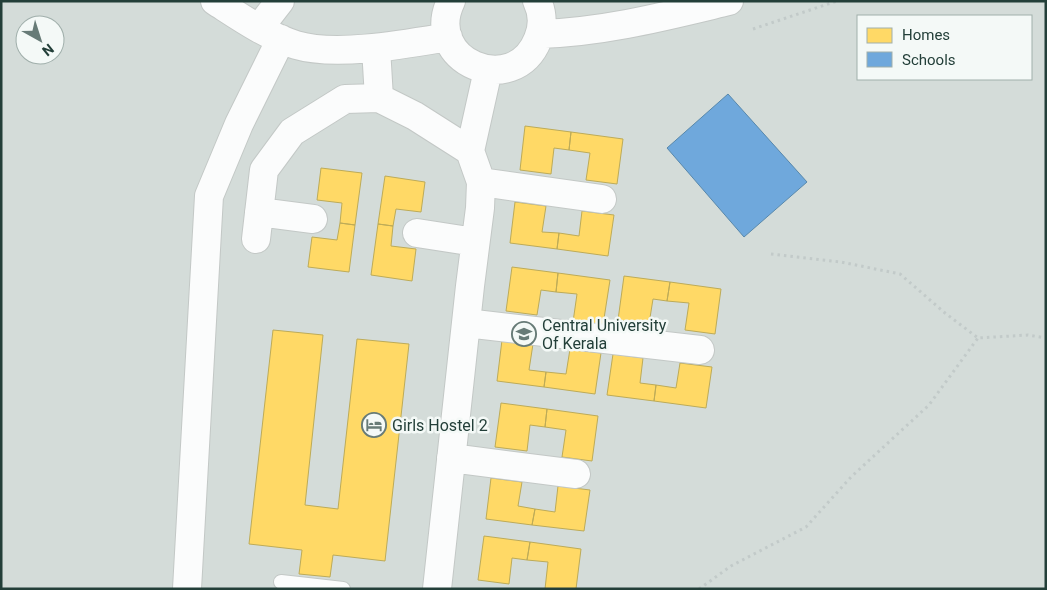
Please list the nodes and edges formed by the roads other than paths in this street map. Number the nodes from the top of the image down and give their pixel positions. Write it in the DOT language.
graph roads {
  1 [pos="215,1"];
  2 [pos="280,1"];
  3 [pos="451,1"];
  4 [pos="537,1"];
  5 [pos="728,1"];
  6 [pos="270,33"];
  7 [pos="540,34"];
  8 [pos="448,37"];
  9 [pos="376,48"];
  10 [pos="488,70"];
  11 [pos="379,98"];
  12 [pos="470,151"];
  13 [pos="481,182"];
  14 [pos="602,198"];
  15 [pos="259,212"];
  16 [pos="312,219"];
  17 [pos="417,233"];
  18 [pos="256,239"];
  19 [pos="475,242"];
  20 [pos="466,323"];
  21 [pos="700,350"];
  22 [pos="451,458"];
  23 [pos="576,474"];
  24 [pos="281,582"];
  25 [pos="187,589"];
  26 [pos="343,589"];
  27 [pos="437,589"];
  1 -- 6 [label="street"];
  2 -- 6 [label="street"];
  3 -- 8 [label="street"];
  4 -- 7 [label="street"];
  5 -- 7 [label="street"];
  6 -- 9 [label="street"];
  6 -- 25 [label="street"];
  7 -- 10 [label="street"];
  8 -- 9 [label="street"];
  8 -- 10 [label="street"];
  9 -- 11 [label="street"];
  10 -- 12 [label="street"];
  11 -- 12 [label="street"];
  11 -- 15 [label="street"];
  12 -- 13 [label="street"];
  13 -- 14 [label="street"];
  13 -- 19 [label="street"];
  15 -- 16 [label="street"];
  15 -- 18 [label="street"];
  17 -- 19 [label="street"];
  19 -- 20 [label="street"];
  20 -- 21 [label="street"];
  20 -- 22 [label="street"];
  22 -- 23 [label="street"];
  22 -- 27 [label="street"];
  24 -- 26 [label="lane"];
}
